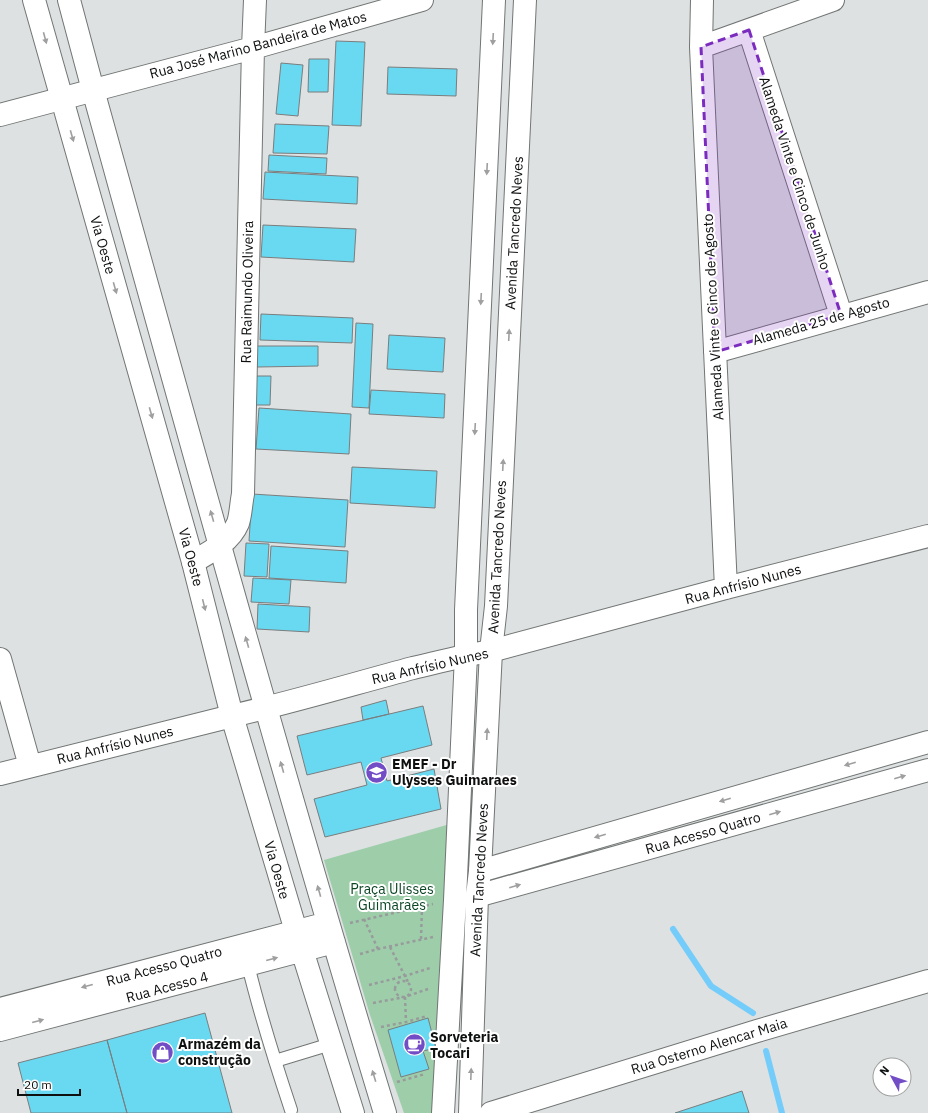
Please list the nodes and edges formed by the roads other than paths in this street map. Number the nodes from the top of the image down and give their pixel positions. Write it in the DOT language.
graph roads {
  1 [pos="34,0"];
  2 [pos="69,0"];
  3 [pos="255,0"];
  4 [pos="422,0"];
  5 [pos="494,0"];
  6 [pos="525,0"];
  7 [pos="702,0"];
  8 [pos="833,0"];
  9 [pos="749,30"];
  10 [pos="701,47"];
  11 [pos="253,48"];
  12 [pos="92,90"];
  13 [pos="62,98"];
  14 [pos="0,115"];
  15 [pos="928,292"];
  16 [pos="841,315"];
  17 [pos="715,352"];
  18 [pos="928,536"];
  19 [pos="220,546"];
  20 [pos="193,562"];
  21 [pos="726,588"];
  22 [pos="491,651"];
  23 [pos="466,655"];
  24 [pos="0,659"];
  25 [pos="266,708"];
  26 [pos="232,716"];
  27 [pos="928,742"];
  28 [pos="30,766"];
  29 [pos="928,770"];
  30 [pos="0,774"];
  31 [pos="480,871"];
  32 [pos="477,896"];
  33 [pos="335,930"];
  34 [pos="299,941"];
  35 [pos="244,955"];
  36 [pos="928,982"];
  37 [pos="0,1009"];
  38 [pos="0,1030"];
  39 [pos="332,1044"];
  40 [pos="275,1061"];
  41 [pos="291,1110"];
  42 [pos="353,1113"];
  43 [pos="385,1113"];
  44 [pos="443,1113"];
  45 [pos="470,1113"];
  46 [pos="491,1113"];
  1 -- 13 [label="street, Via Oeste, one-way"];
  2 -- 12 [label="street"];
  3 -- 11 [label="street, Rua Raimundo Oliveira"];
  4 -- 11 [label="street, Rua José Marino Bandeira de Matos"];
  5 -- 23 [label="street, Avenida Tancredo Neves, one-way"];
  22 -- 6 [label="street, Avenida Tancredo Neves, one-way"];
  7 -- 10 [label="street, Alameda Vinte e Cinco de Agosto"];
  8 -- 9 [label="street"];
  9 -- 10 [label="street"];
  9 -- 16 [label="street, Alameda Vinte e Cinco de Junho"];
  10 -- 17 [label="street, Alameda Vinte e Cinco de Agosto"];
  11 -- 12 [label="street, Rua José Marino Bandeira de Matos"];
  11 -- 19 [label="street, Rua Raimundo Oliveira"];
  12 -- 13 [label="street, Rua José Marino Bandeira de Matos"];
  19 -- 12 [label="street, one-way"];
  13 -- 14 [label="street, Rua José Marino Bandeira de Matos"];
  13 -- 20 [label="street, Via Oeste, one-way"];
  15 -- 16 [label="street, Alameda 25 de Agosto"];
  16 -- 17 [label="street, Alameda 25 de Agosto"];
  17 -- 21 [label="street, Alameda Vinte e Cinco de Agosto"];
  18 -- 21 [label="street, Rua Anfrísio Nunes"];
  19 -- 20 [label="street, Rua Raimundo Oliveira"];
  25 -- 19 [label="street, one-way"];
  20 -- 26 [label="street, Via Oeste, one-way"];
  21 -- 22 [label="street, Rua Anfrísio Nunes"];
  22 -- 23 [label="street, Rua Anfrísio Nunes"];
  31 -- 22 [label="street, Avenida Tancredo Neves, one-way"];
  23 -- 25 [label="street, Rua Anfrísio Nunes"];
  23 -- 44 [label="street, Avenida Tancredo Neves"];
  24 -- 28 [label="street"];
  25 -- 26 [label="street, Rua Anfrísio Nunes"];
  33 -- 25 [label="street, one-way"];
  26 -- 28 [label="street, Rua Anfrísio Nunes"];
  26 -- 34 [label="street, Via Oeste"];
  27 -- 31 [label="street, Rua Acesso Quatro, one-way"];
  28 -- 30 [label="street, Rua Anfrísio Nunes"];
  32 -- 29 [label="street, Rua Acesso Quatro, one-way"];
  31 -- 32 [label="street, Avenida Tancredo Neves"];
  45 -- 32 [label="street, Avenida Tancredo Neves, one-way"];
  33 -- 34 [label="street"];
  43 -- 33 [label="street, one-way"];
  34 -- 35 [label="street, Rua Acesso Quatro"];
  34 -- 39 [label="street, Via Oeste"];
  35 -- 37 [label="street, Rua Acesso Quatro, one-way"];
  38 -- 35 [label="street, Rua Acesso 4, one-way"];
  35 -- 40 [label="lane"];
  36 -- 46 [label="street, Rua Osterno Alencar Maia"];
  39 -- 40 [label="lane"];
  39 -- 42 [label="street, Via Oeste"];
  40 -- 41 [label="lane"];
}
